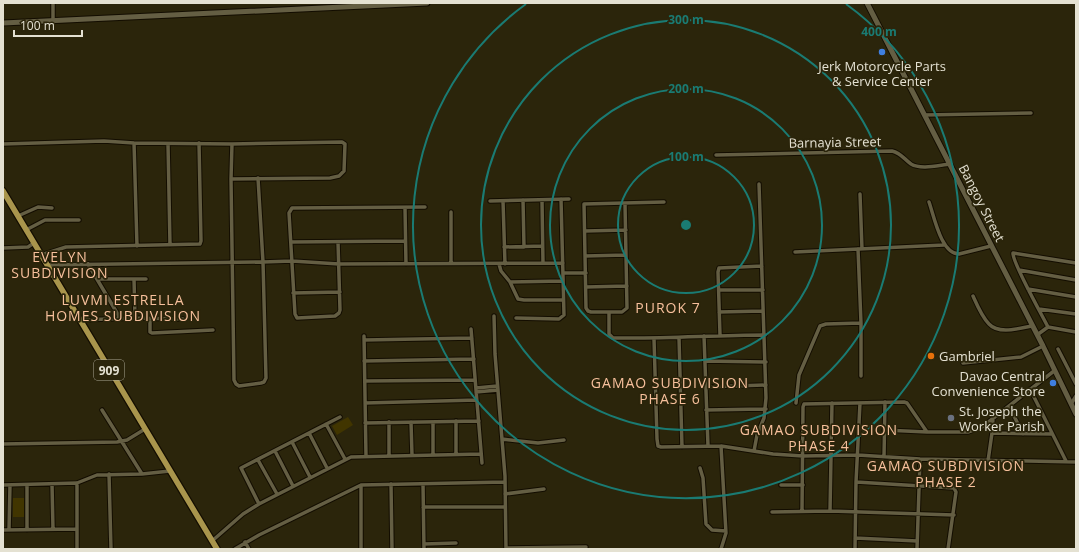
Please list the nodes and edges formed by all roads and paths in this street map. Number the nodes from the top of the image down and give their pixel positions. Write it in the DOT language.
graph roads {
  1 [pos="53,3"];
  2 [pos="427,3"];
  3 [pos="867,3"];
  4 [pos="328,5"];
  5 [pos="53,20"];
  6 [pos="3,23"];
  7 [pos="1031,113"];
  8 [pos="924,114"];
  9 [pos="134,143"];
  10 [pos="199,143"];
  11 [pos="3,144"];
  12 [pos="168,144"];
  13 [pos="232,144"];
  14 [pos="716,155"];
  15 [pos="950,164"];
  16 [pos="258,178"];
  17 [pos="231,179"];
  18 [pos="759,184"];
  19 [pos="3,191"];
  20 [pos="860,194"];
  21 [pos="569,199"];
  22 [pos="523,200"];
  23 [pos="542,200"];
  24 [pos="561,200"];
  25 [pos="490,201"];
  26 [pos="503,201"];
  27 [pos="664,202"];
  28 [pos="928,202"];
  29 [pos="625,204"];
  30 [pos="425,207"];
  31 [pos="52,208"];
  32 [pos="405,208"];
  33 [pos="451,212"];
  34 [pos="18,216"];
  35 [pos="79,220"];
  36 [pos="26,230"];
  37 [pos="626,230"];
  38 [pos="585,231"];
  39 [pos="405,241"];
  40 [pos="291,242"];
  41 [pos="338,242"];
  42 [pos="34,243"];
  43 [pos="944,245"];
  44 [pos="138,246"];
  45 [pos="170,246"];
  46 [pos="542,246"];
  47 [pos="991,246"];
  48 [pos="504,247"];
  49 [pos="524,247"];
  50 [pos="3,248"];
  51 [pos="860,249"];
  52 [pos="795,252"];
  53 [pos="41,255"];
  54 [pos="626,255"];
  55 [pos="585,256"];
  56 [pos="292,261"];
  57 [pos="232,262"];
  58 [pos="263,262"];
  59 [pos="451,263"];
  60 [pos="542,263"];
  61 [pos="562,263"];
  62 [pos="1076,263"];
  63 [pos="88,264"];
  64 [pos="339,264"];
  65 [pos="406,264"];
  66 [pos="499,264"];
  67 [pos="505,264"];
  68 [pos="47,265"];
  69 [pos="762,266"];
  70 [pos="1018,270"];
  71 [pos="563,273"];
  72 [pos="586,273"];
  73 [pos="97,279"];
  74 [pos="134,279"];
  75 [pos="146,279"];
  76 [pos="1076,280"];
  77 [pos="563,281"];
  78 [pos="510,282"];
  79 [pos="627,286"];
  80 [pos="586,287"];
  81 [pos="1028,289"];
  82 [pos="719,290"];
  83 [pos="763,290"];
  84 [pos="340,292"];
  85 [pos="294,293"];
  86 [pos="972,296"];
  87 [pos="1076,297"];
  88 [pos="564,300"];
  89 [pos="1039,308"];
  90 [pos="763,311"];
  91 [pos="609,312"];
  92 [pos="719,312"];
  93 [pos="1076,314"];
  94 [pos="494,316"];
  95 [pos="120,318"];
  96 [pos="135,318"];
  97 [pos="516,318"];
  98 [pos="150,319"];
  99 [pos="183,319"];
  100 [pos="80,320"];
  101 [pos="861,323"];
  102 [pos="1032,326"];
  103 [pos="1048,327"];
  104 [pos="471,329"];
  105 [pos="213,330"];
  106 [pos="1076,332"];
  107 [pos="720,335"];
  108 [pos="764,335"];
  109 [pos="1037,335"];
  110 [pos="704,336"];
  111 [pos="472,338"];
  112 [pos="679,338"];
  113 [pos="654,339"];
  114 [pos="1043,346"];
  115 [pos="1058,349"];
  116 [pos="474,359"];
  117 [pos="364,361"];
  118 [pos="705,361"];
  119 [pos="766,362"];
  120 [pos="963,363"];
  121 [pos="1054,371"];
  122 [pos="861,376"];
  123 [pos="475,380"];
  124 [pos="365,381"];
  125 [pos="1076,384"];
  126 [pos="766,385"];
  127 [pos="705,387"];
  128 [pos="498,388"];
  129 [pos="1030,389"];
  130 [pos="476,390"];
  131 [pos="1076,396"];
  132 [pos="477,400"];
  133 [pos="885,402"];
  134 [pos="365,403"];
  135 [pos="796,403"];
  136 [pos="860,403"];
  137 [pos="832,404"];
  138 [pos="1071,404"];
  139 [pos="1009,406"];
  140 [pos="766,409"];
  141 [pos="102,410"];
  142 [pos="706,410"];
  143 [pos="1076,414"];
  144 [pos="340,417"];
  145 [pos="993,418"];
  146 [pos="456,421"];
  147 [pos="479,421"];
  148 [pos="389,422"];
  149 [pos="411,422"];
  150 [pos="433,422"];
  151 [pos="365,423"];
  152 [pos="326,424"];
  153 [pos="145,429"];
  154 [pos="884,430"];
  155 [pos="927,432"];
  156 [pos="309,433"];
  157 [pos="992,433"];
  158 [pos="1024,434"];
  159 [pos="1052,434"];
  160 [pos="502,439"];
  161 [pos="564,440"];
  162 [pos="121,441"];
  163 [pos="292,442"];
  164 [pos="3,444"];
  165 [pos="708,446"];
  166 [pos="721,446"];
  167 [pos="682,447"];
  168 [pos="275,451"];
  169 [pos="754,451"];
  170 [pos="456,454"];
  171 [pos="481,454"];
  172 [pos="389,455"];
  173 [pos="412,455"];
  174 [pos="433,455"];
  175 [pos="858,455"];
  176 [pos="366,456"];
  177 [pos="803,456"];
  178 [pos="830,456"];
  179 [pos="884,457"];
  180 [pos="345,459"];
  181 [pos="920,459"];
  182 [pos="258,460"];
  183 [pos="988,461"];
  184 [pos="1066,461"];
  185 [pos="1076,462"];
  186 [pos="482,463"];
  187 [pos="328,468"];
  188 [pos="700,468"];
  189 [pos="170,471"];
  190 [pos="109,474"];
  191 [pos="142,474"];
  192 [pos="310,477"];
  193 [pos="505,482"];
  194 [pos="856,482"];
  195 [pos="78,483"];
  196 [pos="52,484"];
  197 [pos="391,484"];
  198 [pos="423,484"];
  199 [pos="3,485"];
  200 [pos="10,485"];
  201 [pos="27,485"];
  202 [pos="361,485"];
  203 [pos="781,485"];
  204 [pos="803,485"];
  205 [pos="293,486"];
  206 [pos="919,486"];
  207 [pos="544,489"];
  208 [pos="277,494"];
  209 [pos="505,494"];
  210 [pos="259,504"];
  211 [pos="506,506"];
  212 [pos="423,507"];
  213 [pos="802,511"];
  214 [pos="830,511"];
  215 [pos="856,511"];
  216 [pos="772,512"];
  217 [pos="918,513"];
  218 [pos="954,515"];
  219 [pos="53,529"];
  220 [pos="77,529"];
  221 [pos="3,530"];
  222 [pos="9,530"];
  223 [pos="27,530"];
  224 [pos="726,531"];
  225 [pos="855,538"];
  226 [pos="212,541"];
  227 [pos="917,541"];
  228 [pos="245,542"];
  229 [pos="456,543"];
  230 [pos="424,544"];
  231 [pos="586,547"];
  232 [pos="506,548"];
  233 [pos="78,549"];
  234 [pos="110,549"];
  235 [pos="216,549"];
  236 [pos="235,549"];
  237 [pos="249,549"];
  238 [pos="361,549"];
  239 [pos="392,549"];
  240 [pos="424,549"];
  241 [pos="721,549"];
  242 [pos="855,549"];
  243 [pos="916,549"];
  244 [pos="948,549"];
  1 -- 5 [label="street"];
  2 -- 4 [label="street"];
  3 -- 8 [label="street, Bangoy Street"];
  4 -- 5 [label="street"];
  5 -- 6 [label="street"];
  7 -- 8 [label="street"];
  8 -- 15 [label="street, Bangoy Street"];
  9 -- 11 [label="street"];
  9 -- 12 [label="street"];
  9 -- 44 [label="street"];
  10 -- 12 [label="street"];
  10 -- 13 [label="street"];
  10 -- 45 [label="street"];
  12 -- 45 [label="street"];
  13 -- 16 [label="street"];
  13 -- 17 [label="street"];
  14 -- 15 [label="street, Barnayia Street"];
  15 -- 47 [label="street, Bangoy Street"];
  16 -- 17 [label="street"];
  16 -- 58 [label="street"];
  17 -- 57 [label="street"];
  18 -- 69 [label="street"];
  19 -- 34 [label="main road, 909"];
  20 -- 51 [label="street"];
  21 -- 24 [label="street"];
  22 -- 23 [label="street"];
  22 -- 26 [label="street"];
  22 -- 49 [label="street"];
  23 -- 24 [label="street"];
  23 -- 46 [label="street"];
  24 -- 61 [label="street"];
  25 -- 26 [label="street"];
  26 -- 48 [label="street"];
  27 -- 29 [label="street"];
  28 -- 43 [label="street"];
  29 -- 37 [label="street"];
  29 -- 38 [label="street"];
  30 -- 32 [label="street"];
  31 -- 34 [label="street"];
  32 -- 39 [label="street"];
  32 -- 40 [label="street"];
  33 -- 59 [label="street"];
  34 -- 36 [label="main road, 909"];
  35 -- 36 [label="street"];
  36 -- 42 [label="main road, 909"];
  37 -- 38 [label="street"];
  37 -- 54 [label="street"];
  38 -- 55 [label="street"];
  39 -- 41 [label="street"];
  39 -- 65 [label="street"];
  40 -- 41 [label="street"];
  40 -- 56 [label="street"];
  41 -- 64 [label="street"];
  42 -- 50 [label="street"];
  42 -- 53 [label="main road, 909"];
  43 -- 47 [label="street"];
  43 -- 51 [label="street"];
  44 -- 45 [label="street"];
  44 -- 53 [label="street"];
  46 -- 49 [label="street"];
  46 -- 60 [label="street"];
  47 -- 102 [label="street, Bangoy Street"];
  48 -- 49 [label="street"];
  48 -- 67 [label="street"];
  51 -- 52 [label="street"];
  51 -- 101 [label="street"];
  53 -- 68 [label="main road, 909"];
  54 -- 55 [label="street"];
  54 -- 79 [label="street"];
  55 -- 72 [label="street"];
  56 -- 58 [label="street"];
  56 -- 64 [label="street"];
  56 -- 85 [label="street"];
  57 -- 58 [label="street"];
  57 -- 58 [label="street"];
  57 -- 63 [label="street"];
  59 -- 65 [label="street"];
  59 -- 66 [label="street"];
  60 -- 61 [label="street"];
  60 -- 67 [label="street"];
  61 -- 71 [label="street"];
  62 -- 70 [label="street"];
  63 -- 68 [label="street"];
  63 -- 73 [label="street"];
  64 -- 65 [label="street"];
  64 -- 84 [label="street"];
  66 -- 67 [label="street"];
  66 -- 78 [label="street"];
  68 -- 100 [label="main road, 909"];
  69 -- 82 [label="street"];
  69 -- 83 [label="street"];
  70 -- 76 [label="street"];
  70 -- 81 [label="street"];
  71 -- 72 [label="street"];
  71 -- 77 [label="street"];
  72 -- 80 [label="street"];
  73 -- 74 [label="street"];
  73 -- 95 [label="street"];
  74 -- 75 [label="street"];
  74 -- 96 [label="street"];
  77 -- 78 [label="street"];
  77 -- 88 [label="street"];
  78 -- 88 [label="street"];
  79 -- 80 [label="street"];
  79 -- 91 [label="street"];
  80 -- 91 [label="street"];
  81 -- 87 [label="street"];
  81 -- 89 [label="street"];
  82 -- 83 [label="street"];
  82 -- 92 [label="street"];
  83 -- 90 [label="street"];
  84 -- 85 [label="street"];
  84 -- 85 [label="street"];
  86 -- 102 [label="street"];
  88 -- 97 [label="street"];
  89 -- 93 [label="street"];
  89 -- 103 [label="street"];
  90 -- 92 [label="street"];
  90 -- 108 [label="street"];
  91 -- 113 [label="street"];
  92 -- 107 [label="street"];
  94 -- 128 [label="street"];
  95 -- 96 [label="street"];
  95 -- 100 [label="street"];
  96 -- 98 [label="street"];
  98 -- 99 [label="street"];
  98 -- 105 [label="street"];
  100 -- 153 [label="main road, 909"];
  101 -- 122 [label="street"];
  101 -- 135 [label="street"];
  102 -- 109 [label="street, Bangoy Street"];
  103 -- 106 [label="street"];
  103 -- 109 [label="street"];
  104 -- 111 [label="street"];
  107 -- 108 [label="street"];
  107 -- 110 [label="street"];
  108 -- 119 [label="street"];
  109 -- 114 [label="street, Bangoy Street"];
  110 -- 112 [label="street"];
  110 -- 118 [label="street"];
  111 -- 116 [label="street"];
  111 -- 117 [label="street"];
  112 -- 113 [label="street"];
  112 -- 167 [label="street"];
  113 -- 167 [label="street"];
  114 -- 120 [label="street"];
  114 -- 121 [label="street, Bangoy Street"];
  115 -- 125 [label="street"];
  116 -- 117 [label="street"];
  116 -- 123 [label="street"];
  117 -- 124 [label="street"];
  118 -- 119 [label="street"];
  118 -- 127 [label="street"];
  119 -- 126 [label="street"];
  121 -- 129 [label="street"];
  121 -- 138 [label="street, Bangoy Street"];
  123 -- 124 [label="street"];
  123 -- 130 [label="street"];
  124 -- 134 [label="street"];
  126 -- 127 [label="street"];
  126 -- 140 [label="street"];
  127 -- 142 [label="street"];
  128 -- 130 [label="street"];
  128 -- 160 [label="street"];
  129 -- 139 [label="street"];
  129 -- 159 [label="street"];
  130 -- 132 [label="street"];
  131 -- 138 [label="street"];
  132 -- 134 [label="street"];
  132 -- 147 [label="street"];
  133 -- 136 [label="street"];
  133 -- 154 [label="street"];
  133 -- 155 [label="street"];
  134 -- 151 [label="street"];
  136 -- 137 [label="street"];
  136 -- 175 [label="street"];
  137 -- 177 [label="street"];
  137 -- 178 [label="street"];
  138 -- 143 [label="street, Bangoy Street"];
  139 -- 145 [label="street"];
  139 -- 158 [label="street"];
  140 -- 142 [label="street"];
  140 -- 169 [label="street"];
  141 -- 162 [label="street"];
  142 -- 165 [label="street"];
  144 -- 152 [label="street"];
  145 -- 155 [label="street"];
  145 -- 157 [label="street"];
  146 -- 147 [label="street"];
  146 -- 150 [label="street"];
  146 -- 170 [label="street"];
  147 -- 171 [label="street"];
  148 -- 149 [label="street"];
  148 -- 151 [label="street"];
  148 -- 172 [label="street"];
  149 -- 150 [label="street"];
  149 -- 173 [label="street"];
  150 -- 174 [label="street"];
  151 -- 176 [label="street"];
  152 -- 156 [label="street"];
  152 -- 180 [label="street"];
  153 -- 162 [label="street"];
  153 -- 189 [label="main road, 909"];
  154 -- 155 [label="street"];
  154 -- 179 [label="street"];
  156 -- 163 [label="street"];
  156 -- 187 [label="street"];
  157 -- 158 [label="street"];
  157 -- 183 [label="street"];
  158 -- 159 [label="street"];
  159 -- 184 [label="street"];
  160 -- 161 [label="street"];
  160 -- 193 [label="street"];
  162 -- 164 [label="street"];
  162 -- 191 [label="street"];
  163 -- 168 [label="street"];
  163 -- 192 [label="street"];
  165 -- 166 [label="street"];
  165 -- 167 [label="street"];
  166 -- 169 [label="street"];
  166 -- 224 [label="street"];
  168 -- 182 [label="street"];
  168 -- 205 [label="street"];
  169 -- 177 [label="street"];
  170 -- 171 [label="street"];
  170 -- 174 [label="street"];
  171 -- 186 [label="street"];
  172 -- 173 [label="street"];
  172 -- 176 [label="street"];
  173 -- 174 [label="street"];
  175 -- 178 [label="street"];
  175 -- 179 [label="street"];
  175 -- 194 [label="street"];
  176 -- 180 [label="street"];
  177 -- 178 [label="street"];
  177 -- 204 [label="street"];
  178 -- 214 [label="street"];
  179 -- 181 [label="street"];
  180 -- 187 [label="street"];
  181 -- 183 [label="street"];
  181 -- 206 [label="street"];
  182 -- 208 [label="street"];
  182 -- 210 [label="street"];
  183 -- 184 [label="street"];
  184 -- 185 [label="street"];
  187 -- 192 [label="street"];
  188 -- 224 [label="street"];
  189 -- 191 [label="street"];
  189 -- 226 [label="main road, 909"];
  190 -- 191 [label="street"];
  190 -- 195 [label="street"];
  190 -- 234 [label="street"];
  192 -- 205 [label="street"];
  193 -- 198 [label="street"];
  193 -- 209 [label="street"];
  194 -- 206 [label="street"];
  194 -- 215 [label="street"];
  195 -- 196 [label="street"];
  195 -- 220 [label="street"];
  196 -- 201 [label="street"];
  196 -- 219 [label="street"];
  197 -- 198 [label="street"];
  197 -- 202 [label="street"];
  197 -- 239 [label="street"];
  198 -- 212 [label="street"];
  199 -- 200 [label="street"];
  200 -- 201 [label="street"];
  200 -- 222 [label="street"];
  201 -- 223 [label="street"];
  202 -- 228 [label="street"];
  202 -- 238 [label="street"];
  203 -- 204 [label="street"];
  204 -- 213 [label="street"];
  205 -- 208 [label="street"];
  206 -- 217 [label="street"];
  206 -- 218 [label="street"];
  207 -- 209 [label="street"];
  208 -- 210 [label="street"];
  209 -- 211 [label="street"];
  210 -- 226 [label="street"];
  211 -- 212 [label="street"];
  211 -- 232 [label="street"];
  212 -- 230 [label="street"];
  213 -- 214 [label="street"];
  213 -- 216 [label="street"];
  214 -- 215 [label="street"];
  215 -- 217 [label="street"];
  215 -- 225 [label="street"];
  217 -- 218 [label="street"];
  217 -- 227 [label="street"];
  218 -- 244 [label="street"];
  219 -- 220 [label="street"];
  219 -- 223 [label="street"];
  220 -- 233 [label="street"];
  221 -- 222 [label="street"];
  222 -- 223 [label="street"];
  224 -- 241 [label="street"];
  225 -- 227 [label="street"];
  225 -- 242 [label="street"];
  226 -- 235 [label="main road, 909"];
  227 -- 243 [label="street"];
  228 -- 236 [label="street"];
  228 -- 237 [label="street"];
  229 -- 230 [label="street"];
  230 -- 240 [label="street"];
  231 -- 232 [label="street"];
}
